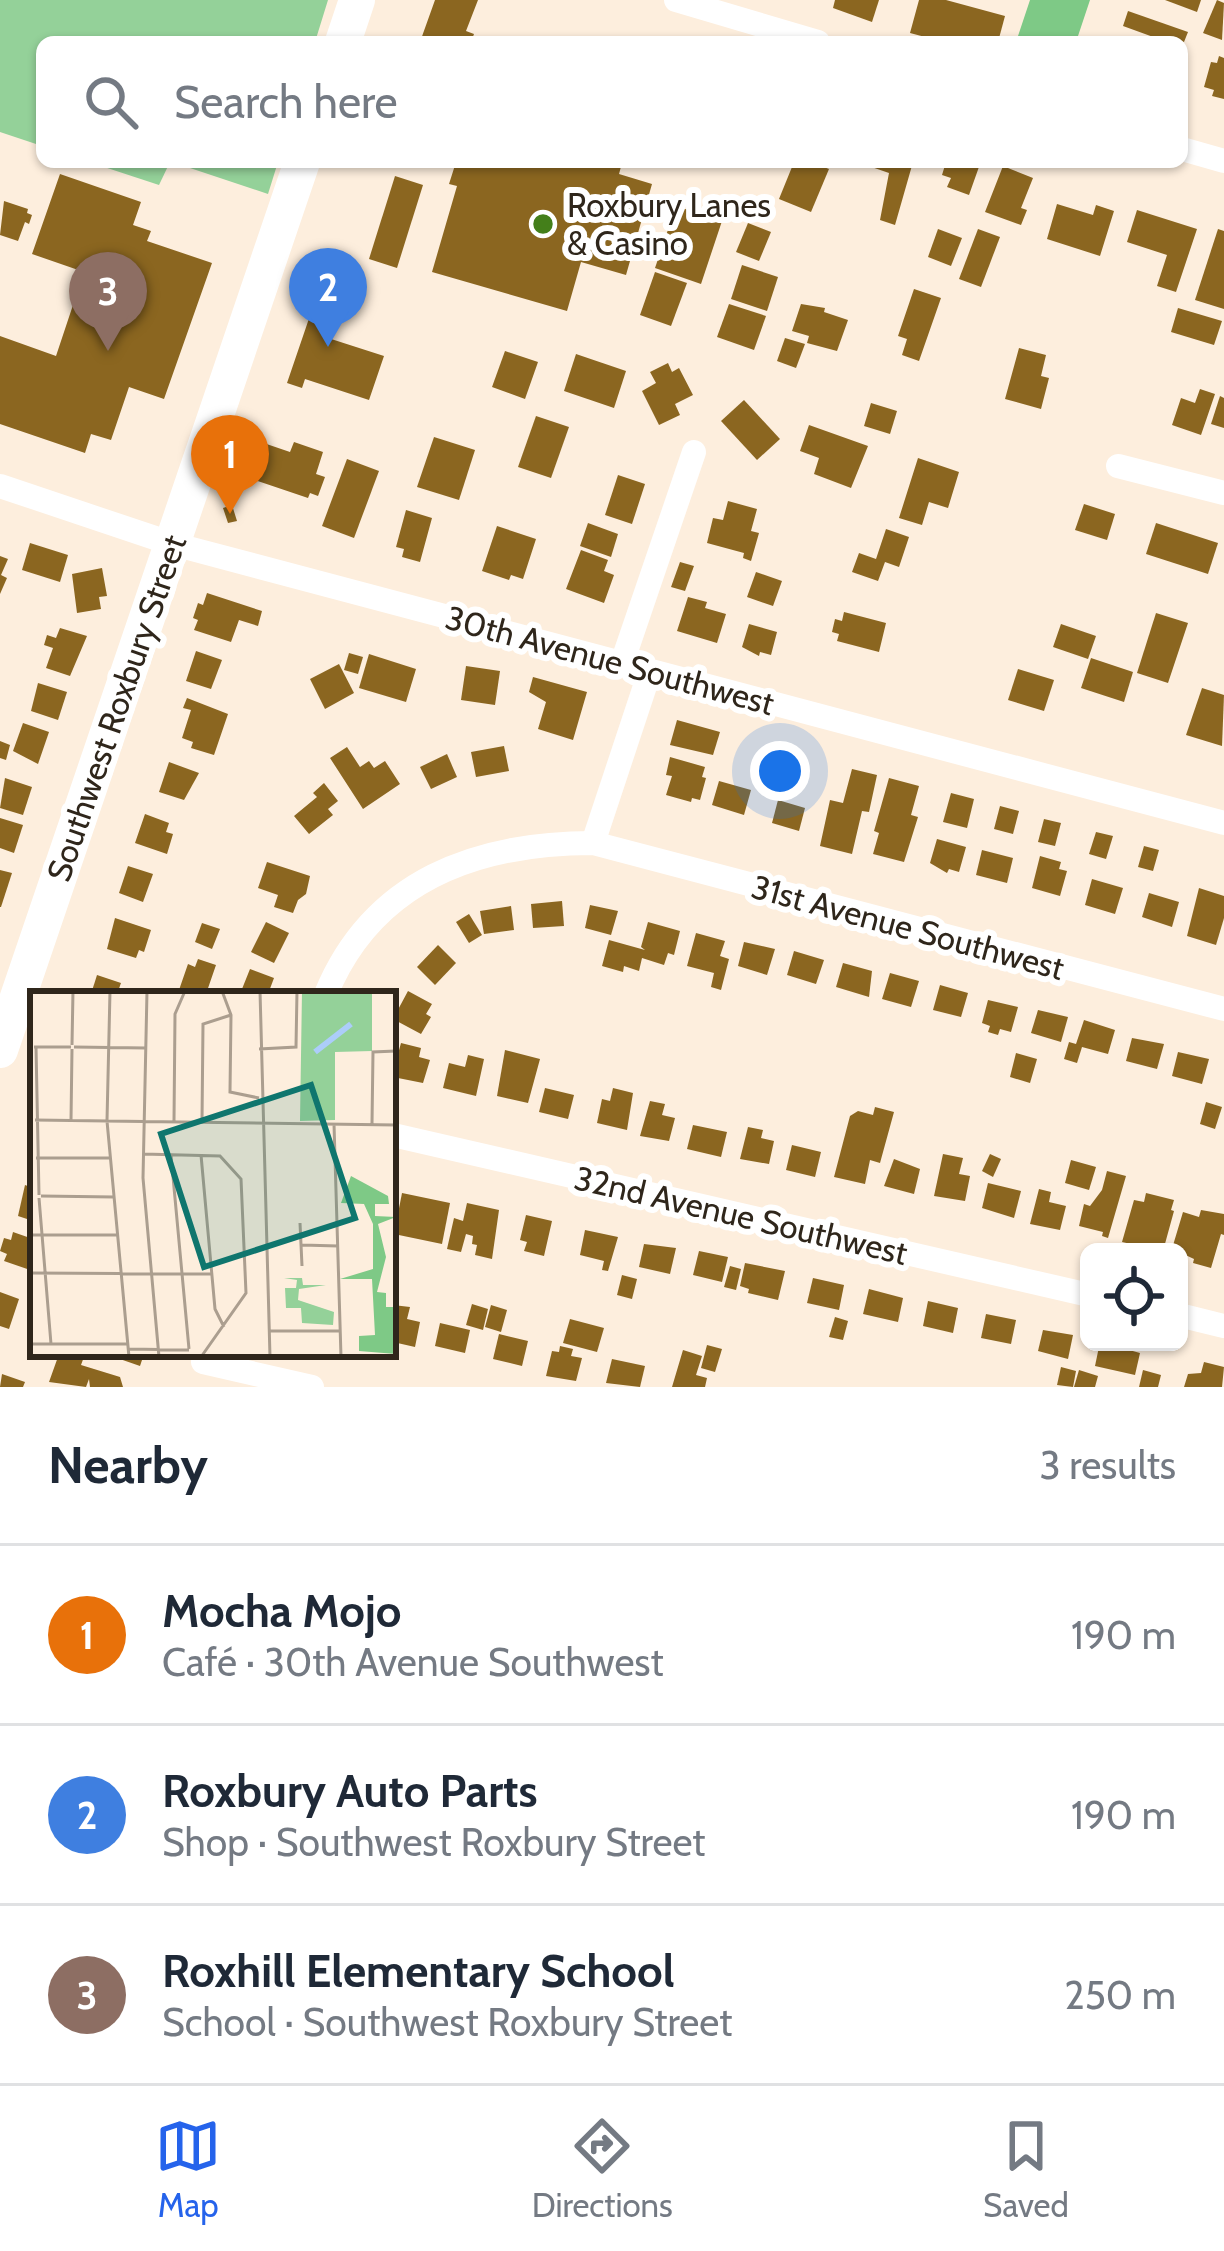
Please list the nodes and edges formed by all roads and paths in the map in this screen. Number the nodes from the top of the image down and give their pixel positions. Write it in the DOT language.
graph roads {
  1 [pos="357,0"];
  2 [pos="676,0"];
  3 [pos="345,36"];
  4 [pos="798,36"];
  5 [pos="1188,151"];
  6 [pos="1224,161"];
  7 [pos="300,168"];
  8 [pos="694,452"];
  9 [pos="1118,466"];
  10 [pos="0,486"];
  11 [pos="1224,493"];
  12 [pos="172,544"];
  13 [pos="622,663"];
  14 [pos="650,671"];
  15 [pos="1224,823"];
  16 [pos="593,843"];
  17 [pos="327,991"];
  18 [pos="1224,1010"];
  19 [pos="6,1012"];
  20 [pos="0,1050"];
  21 [pos="396,1136"];
  22 [pos="1080,1293"];
  23 [pos="1188,1318"];
  24 [pos="1224,1326"];
  25 [pos="201,1368"];
  26 [pos="312,1387"];
  1 -- 3 [label="main road"];
  2 -- 4 [label="street"];
  5 -- 6 [label="street"];
  7 -- 12 [label="main road, Southwest Roxbury Street"];
  8 -- 13 [label="street"];
  9 -- 11 [label="street"];
  10 -- 12 [label="street, 30th Avenue Southwest"];
  12 -- 13 [label="street, 30th Avenue Southwest"];
  12 -- 19 [label="main road, Southwest Roxbury Street"];
  13 -- 14 [label="street, 30th Avenue Southwest"];
  14 -- 15 [label="street, 30th Avenue Southwest"];
  14 -- 16 [label="street"];
  16 -- 17 [label="street, 31st Avenue Southwest"];
  16 -- 18 [label="street, 31st Avenue Southwest"];
  19 -- 20 [label="main road, Southwest Roxbury Street"];
  21 -- 22 [label="street, 32nd Avenue Southwest"];
  23 -- 24 [label="street"];
  25 -- 26 [label="street"];
}
